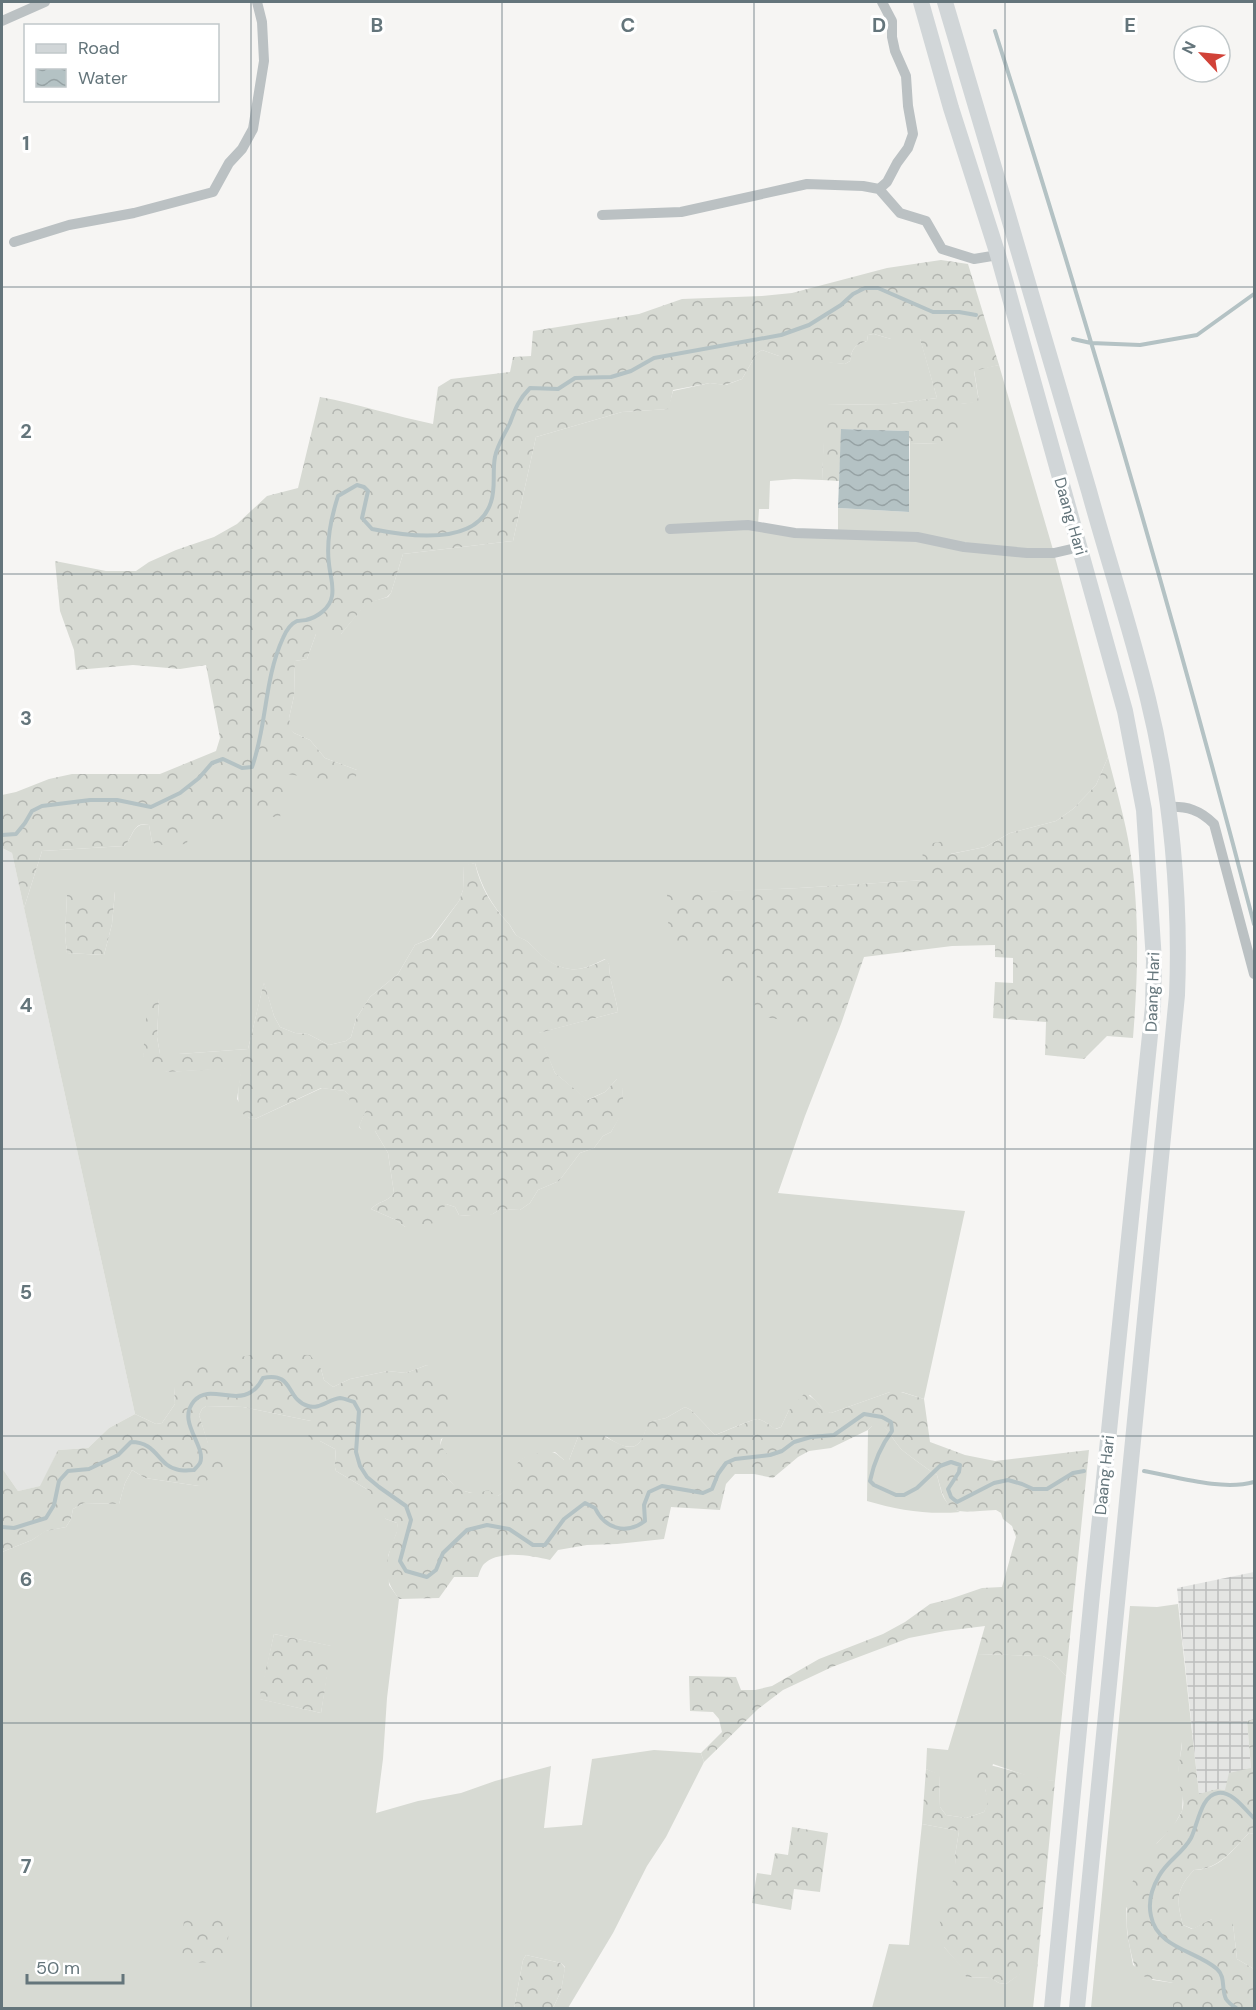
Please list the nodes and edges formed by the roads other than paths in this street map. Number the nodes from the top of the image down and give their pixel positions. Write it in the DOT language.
graph roads {
  1 [pos="45,2"];
  2 [pos="257,2"];
  3 [pos="882,2"];
  4 [pos="921,2"];
  5 [pos="945,2"];
  6 [pos="2,21"];
  7 [pos="879,189"];
  8 [pos="602,215"];
  9 [pos="14,242"];
  10 [pos="998,255"];
  11 [pos="670,529"];
  12 [pos="1080,547"];
  13 [pos="1168,807"];
  14 [pos="1254,974"];
  15 [pos="1070,1833"];
  16 [pos="1094,1834"];
  17 [pos="1052,2008"];
  18 [pos="1077,2008"];
  1 -- 6 [label="street"];
  2 -- 9 [label="street"];
  3 -- 7 [label="street"];
  4 -- 10 [label="main road, Daang Hari"];
  5 -- 13 [label="main road, Daang Hari"];
  7 -- 8 [label="street"];
  7 -- 10 [label="street"];
  10 -- 12 [label="main road, Daang Hari"];
  11 -- 12 [label="street"];
  12 -- 15 [label="main road, Daang Hari"];
  13 -- 14 [label="street"];
  13 -- 16 [label="main road, Daang Hari"];
  15 -- 16 [label="main road"];
  15 -- 17 [label="main road, Daang Hari"];
  16 -- 18 [label="main road, Daang Hari"];
}
